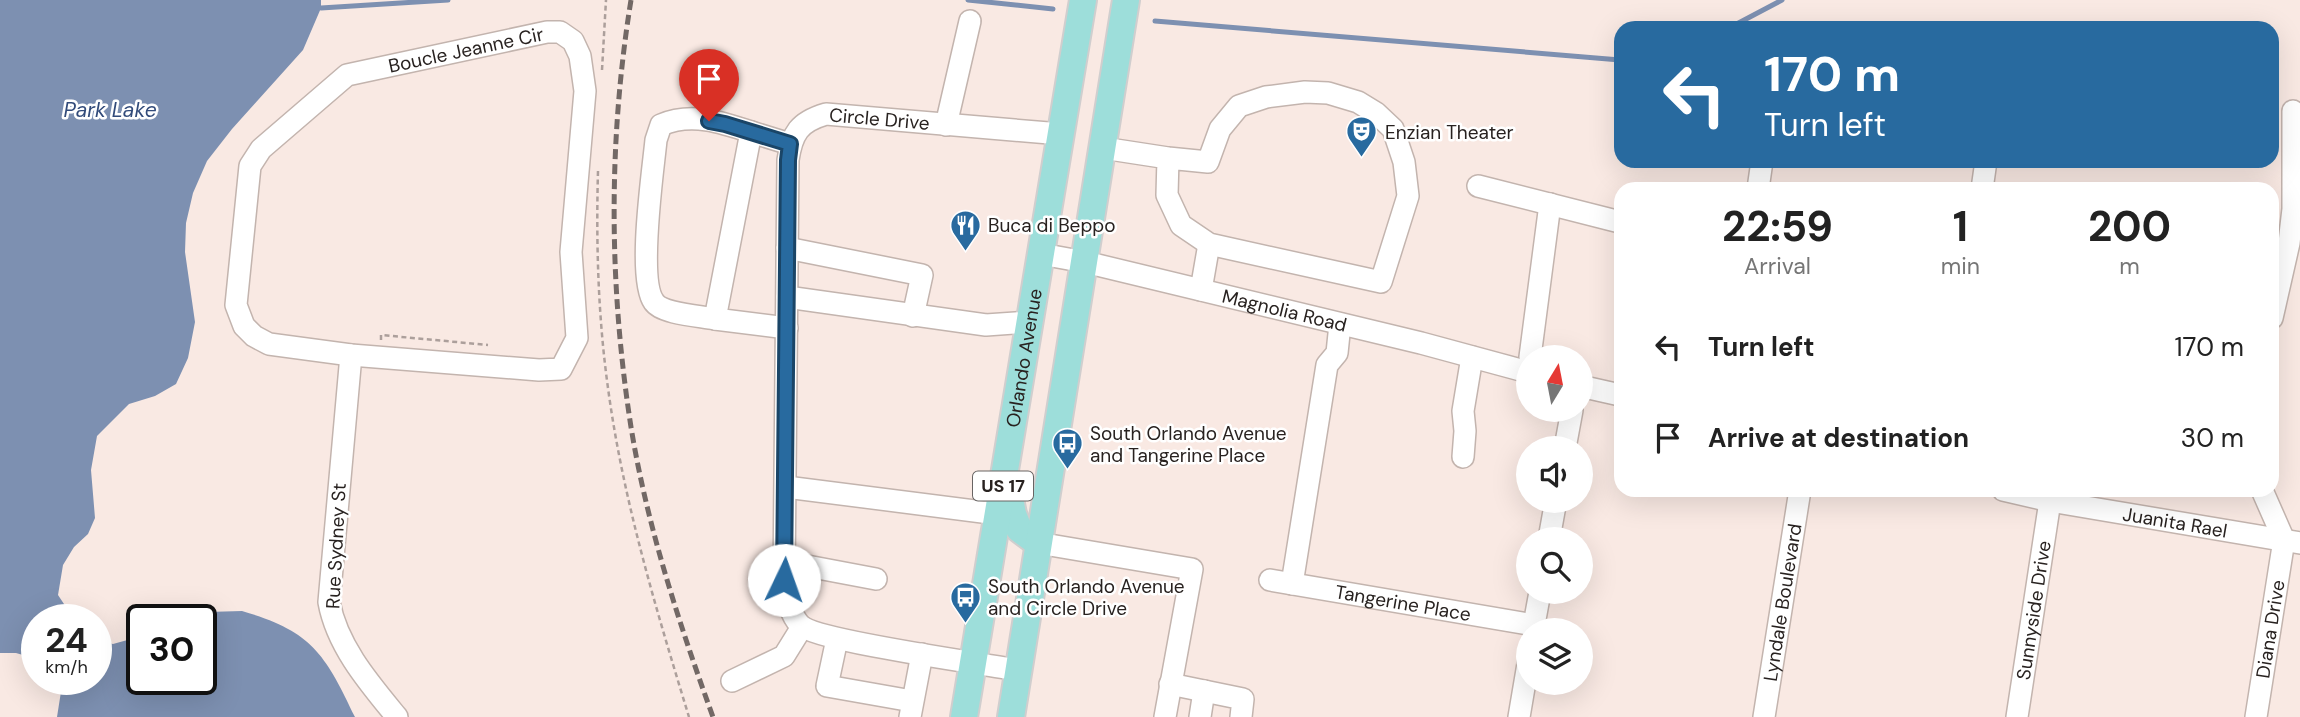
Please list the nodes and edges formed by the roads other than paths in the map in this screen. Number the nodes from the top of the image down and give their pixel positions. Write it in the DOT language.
graph roads {
  1 [pos="1083,0"];
  2 [pos="1126,0"];
  3 [pos="970,21"];
  4 [pos="2293,111"];
  5 [pos="946,125"];
  6 [pos="751,132"];
  7 [pos="1062,134"];
  8 [pos="790,144"];
  9 [pos="1102,148"];
  10 [pos="1168,158"];
  11 [pos="1478,186"];
  12 [pos="1550,204"];
  13 [pos="1614,220"];
  14 [pos="1209,244"];
  15 [pos="787,248"];
  16 [pos="1041,254"];
  17 [pos="1085,262"];
  18 [pos="2279,287"];
  19 [pos="1201,290"];
  20 [pos="787,297"];
  21 [pos="914,316"];
  22 [pos="715,319"];
  23 [pos="1030,321"];
  24 [pos="1340,324"];
  25 [pos="787,328"];
  26 [pos="1532,345"];
  27 [pos="351,355"];
  28 [pos="1472,357"];
  29 [pos="1516,368"];
  30 [pos="1593,389"];
  31 [pos="1614,394"];
  32 [pos="1463,457"];
  33 [pos="1005,472"];
  34 [pos="786,487"];
  35 [pos="1799,497"];
  36 [pos="2033,497"];
  37 [pos="2266,497"];
  38 [pos="2050,501"];
  39 [pos="998,514"];
  40 [pos="2292,542"];
  41 [pos="1038,543"];
  42 [pos="786,562"];
  43 [pos="876,579"];
  44 [pos="1270,580"];
  45 [pos="1292,584"];
  46 [pos="1516,625"];
  47 [pos="802,627"];
  48 [pos="837,639"];
  49 [pos="922,654"];
  50 [pos="973,662"];
  51 [pos="1018,670"];
  52 [pos="732,681"];
  53 [pos="1170,684"];
  54 [pos="1204,691"];
  55 [pos="1523,695"];
  56 [pos="911,709"];
  57 [pos="397,717"];
  58 [pos="964,717"];
  59 [pos="1011,717"];
  60 [pos="1165,717"];
  61 [pos="1200,717"];
  62 [pos="1241,717"];
  63 [pos="1520,717"];
  64 [pos="1764,717"];
  65 [pos="2017,717"];
  66 [pos="2256,717"];
  1 -- 7 [label="main road, Orlando Avenue / US 17"];
  2 -- 9 [label="main road, US 17"];
  3 -- 5 [label="street"];
  4 -- 18 [label="street"];
  5 -- 7 [label="street, Circle Drive"];
  5 -- 8 [label="street, Circle Drive"];
  6 -- 8 [label="street"];
  6 -- 22 [label="street"];
  6 -- 22 [label="street"];
  7 -- 16 [label="main road, Orlando Avenue / US 17"];
  8 -- 15 [label="street"];
  9 -- 10 [label="street"];
  9 -- 17 [label="main road, US 17"];
  10 -- 14 [label="street"];
  10 -- 14 [label="street"];
  11 -- 12 [label="street"];
  12 -- 13 [label="street"];
  12 -- 26 [label="street"];
  14 -- 19 [label="street"];
  15 -- 20 [label="street"];
  15 -- 21 [label="street"];
  16 -- 17 [label="street, Magnolia Road"];
  16 -- 23 [label="main road, Orlando Avenue / US 17"];
  17 -- 19 [label="street, Magnolia Road"];
  17 -- 41 [label="main road, US 17"];
  19 -- 24 [label="street, Magnolia Road"];
  20 -- 21 [label="street"];
  20 -- 25 [label="street"];
  21 -- 23 [label="street"];
  22 -- 25 [label="street"];
  23 -- 33 [label="main road, Orlando Avenue / US 17"];
  24 -- 28 [label="street, Magnolia Road"];
  24 -- 45 [label="street"];
  25 -- 34 [label="street"];
  27 -- 27 [label="street, Boucle Jeanne Cir"];
  27 -- 57 [label="street, Rue Sydney St"];
  28 -- 29 [label="street, Magnolia Road"];
  28 -- 32 [label="street"];
  30 -- 31 [label="street"];
  33 -- 39 [label="main road, Orlando Avenue / US 17"];
  33 -- 41 [label="main road"];
  34 -- 39 [label="street"];
  34 -- 42 [label="street"];
  35 -- 64 [label="street, Lyndale Boulevard"];
  36 -- 38 [label="street"];
  37 -- 40 [label="street"];
  38 -- 40 [label="street, Juanita Rael"];
  38 -- 65 [label="street, Sunnyside Drive"];
  39 -- 50 [label="main road, Orlando Avenue / US 17"];
  40 -- 66 [label="street, Diana Drive"];
  41 -- 51 [label="main road, US 17"];
  41 -- 53 [label="street"];
  42 -- 43 [label="street"];
  42 -- 47 [label="street"];
  44 -- 45 [label="street, Tangerine Place"];
  45 -- 46 [label="street, Tangerine Place"];
  47 -- 48 [label="street"];
  47 -- 52 [label="street"];
  48 -- 49 [label="street"];
  48 -- 56 [label="street"];
  49 -- 50 [label="street"];
  49 -- 56 [label="street"];
  50 -- 51 [label="street"];
  50 -- 58 [label="main road, Orlando Avenue / US 17"];
  51 -- 59 [label="main road, US 17"];
  53 -- 54 [label="street"];
  53 -- 60 [label="street"];
  54 -- 61 [label="street"];
  54 -- 62 [label="street"];
  55 -- 63 [label="street"];
}
